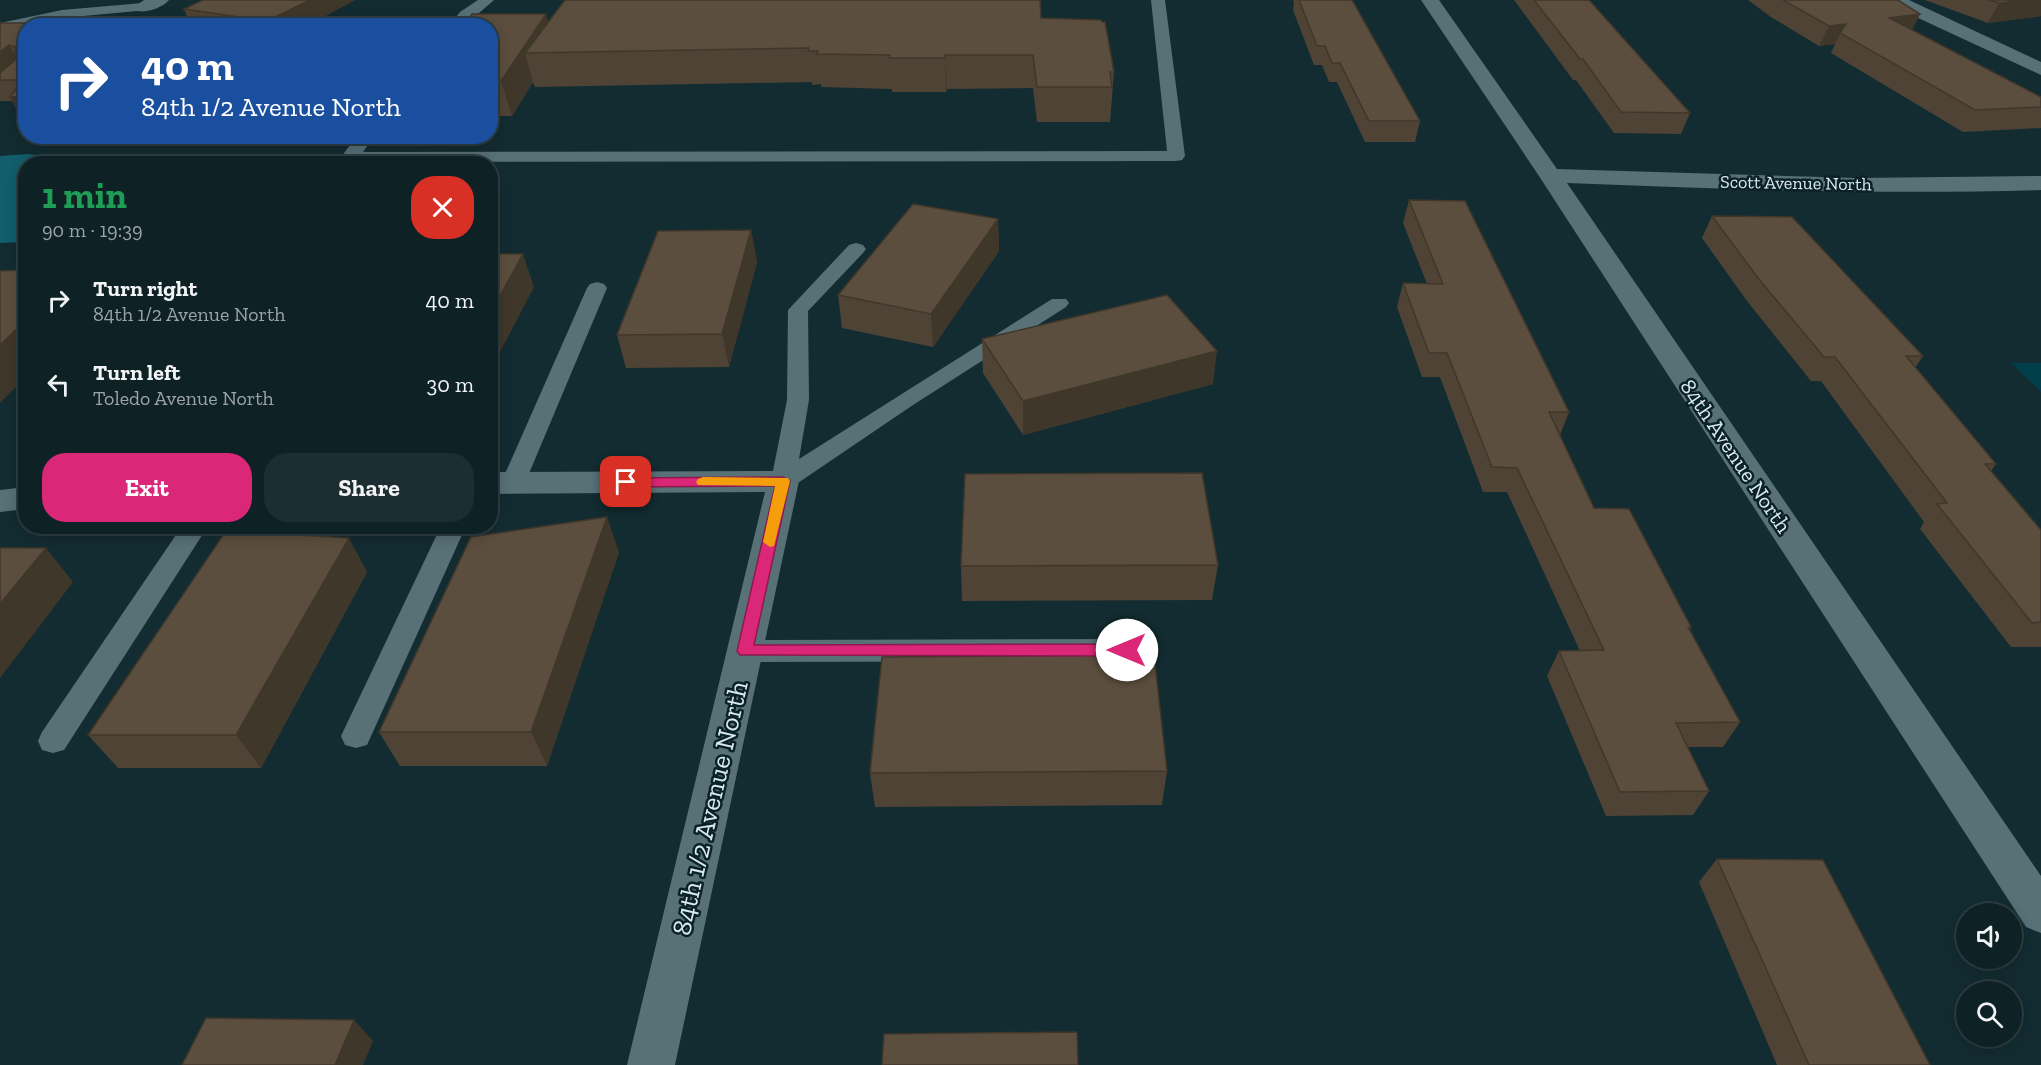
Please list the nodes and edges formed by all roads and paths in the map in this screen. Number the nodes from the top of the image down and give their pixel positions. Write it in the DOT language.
graph roads {
  1 [pos="160,0"];
  2 [pos="487,0"];
  3 [pos="1158,0"];
  4 [pos="1430,0"];
  5 [pos="1894,0"];
  6 [pos="142,7"];
  7 [pos="43,18"];
  8 [pos="123,18"];
  9 [pos="144,18"];
  10 [pos="463,18"];
  11 [pos="18,23"];
  12 [pos="0,27"];
  13 [pos="2041,69"];
  14 [pos="360,144"];
  15 [pos="351,156"];
  16 [pos="498,157"];
  17 [pos="1550,176"];
  18 [pos="2041,183"];
  19 [pos="856,249"];
  20 [pos="597,288"];
  21 [pos="1059,303"];
  22 [pos="783,481"];
  23 [pos="502,483"];
  24 [pos="191,534"];
  25 [pos="450,534"];
  26 [pos="1127,650"];
  27 [pos="745,651"];
  28 [pos="356,736"];
  29 [pos="53,741"];
  30 [pos="2041,913"];
  31 [pos="651,1065"];
  1 -- 6 [label="street"];
  2 -- 10 [label="lane"];
  3 -- 16 [label="lane"];
  4 -- 17 [label="street, 84th Avenue North"];
  5 -- 13 [label="street"];
  6 -- 7 [label="lane"];
  6 -- 8 [label="lane"];
  6 -- 9 [label="lane"];
  11 -- 12 [label="lane"];
  14 -- 15 [label="lane"];
  17 -- 18 [label="street, Scott Avenue North"];
  17 -- 30 [label="street, 84th Avenue North"];
  19 -- 22 [label="lane"];
  20 -- 23 [label="lane"];
  21 -- 22 [label="lane"];
  22 -- 23 [label="street"];
  22 -- 27 [label="street, 84th 1/2 Avenue North"];
  24 -- 29 [label="lane"];
  25 -- 28 [label="lane"];
  26 -- 27 [label="lane"];
  27 -- 31 [label="street, 84th 1/2 Avenue North"];
}
